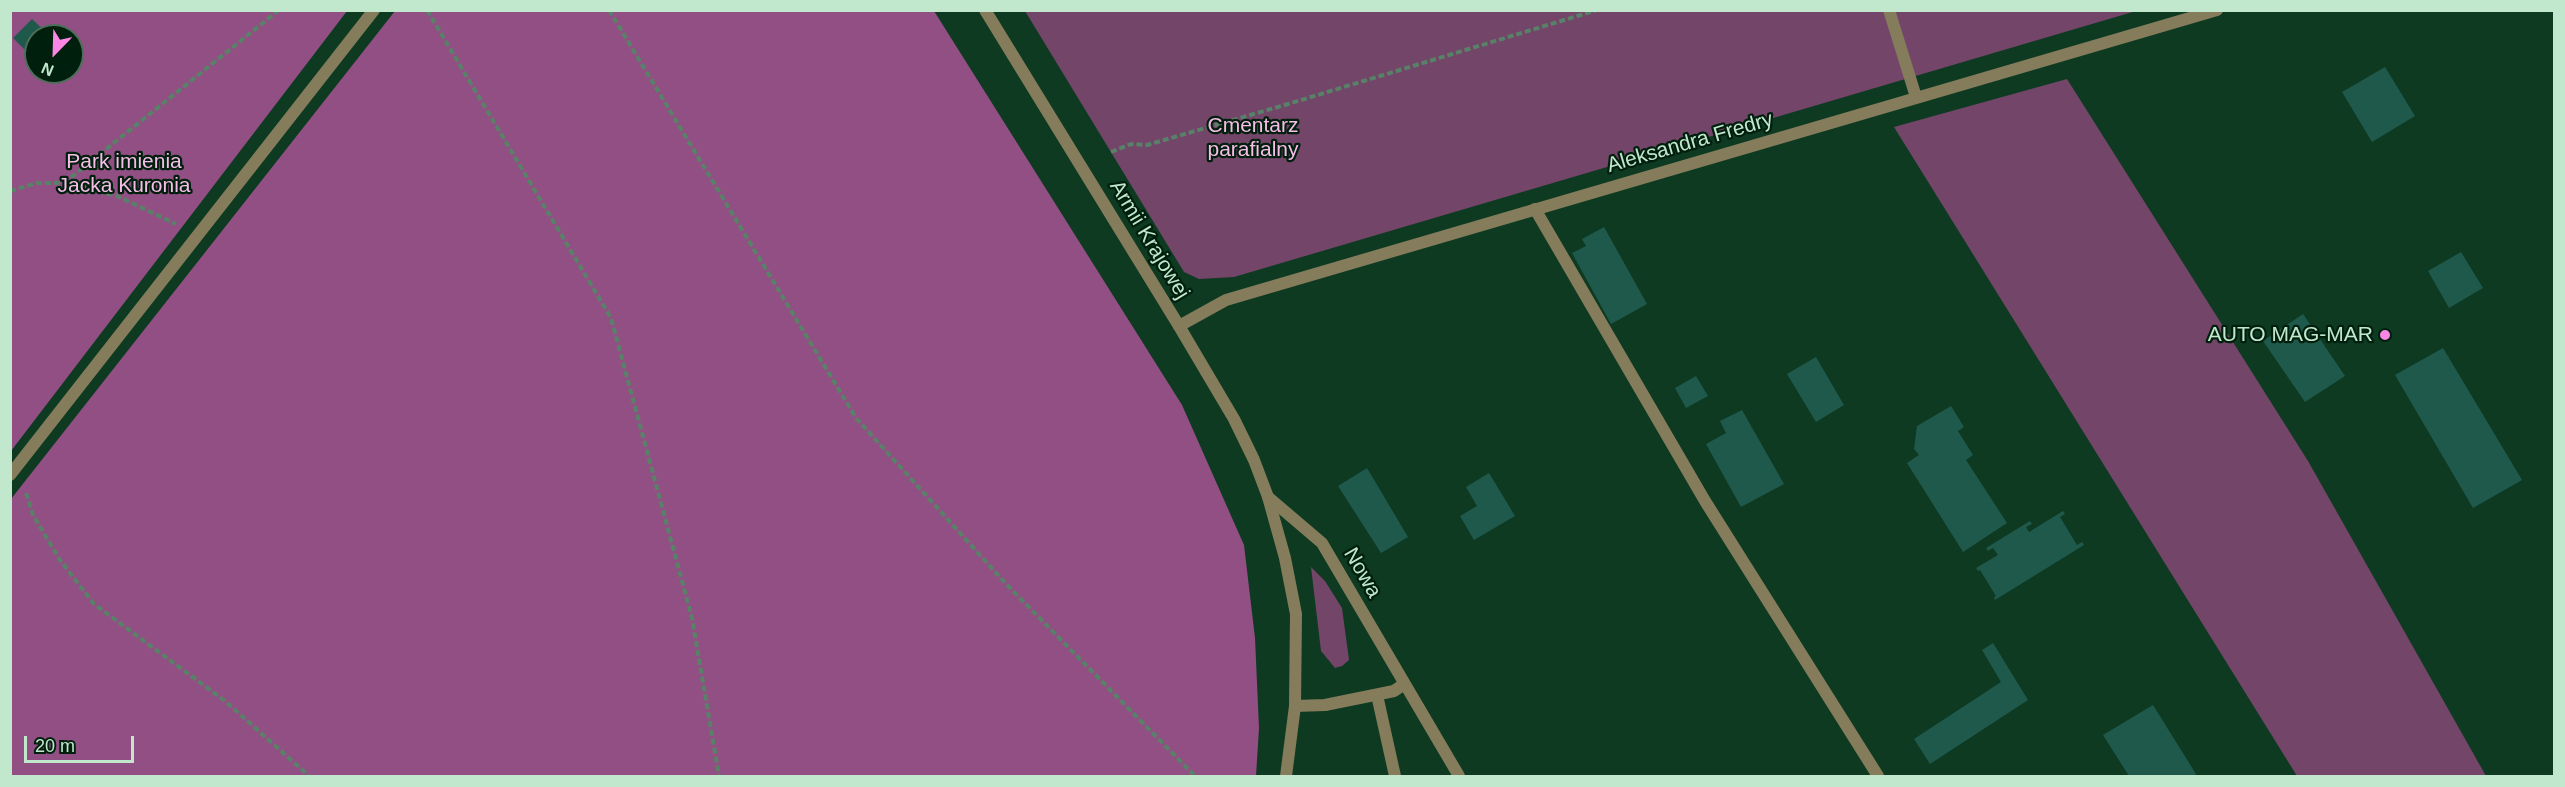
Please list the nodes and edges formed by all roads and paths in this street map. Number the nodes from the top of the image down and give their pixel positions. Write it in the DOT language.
graph roads {
  1 [pos="279,10"];
  2 [pos="374,10"];
  3 [pos="428,10"];
  4 [pos="609,10"];
  5 [pos="985,10"];
  6 [pos="1597,10"];
  7 [pos="1889,10"];
  8 [pos="2217,10"];
  9 [pos="1916,97"];
  10 [pos="1111,152"];
  11 [pos="64,183"];
  12 [pos="10,191"];
  13 [pos="1535,209"];
  14 [pos="199,234"];
  15 [pos="1179,326"];
  16 [pos="14,471"];
  17 [pos="1268,497"];
  18 [pos="1404,684"];
  19 [pos="1377,694"];
  20 [pos="1295,706"];
  21 [pos="309,777"];
  22 [pos="719,777"];
  23 [pos="1195,777"];
  24 [pos="1286,777"];
  25 [pos="1395,777"];
  26 [pos="1458,777"];
  27 [pos="1878,777"];
  1 -- 11 [label="path"];
  2 -- 14 [label="street"];
  3 -- 22 [label="path"];
  4 -- 23 [label="path"];
  5 -- 15 [label="street, Armii Krajowej"];
  6 -- 10 [label="path"];
  7 -- 9 [label="street"];
  8 -- 9 [label="street, Aleksandra Fredry"];
  9 -- 13 [label="street, Aleksandra Fredry"];
  11 -- 12 [label="path"];
  11 -- 14 [label="path"];
  13 -- 15 [label="street, Aleksandra Fredry"];
  13 -- 27 [label="street"];
  14 -- 16 [label="street"];
  15 -- 17 [label="street, Armii Krajowej"];
  16 -- 21 [label="path"];
  17 -- 18 [label="street, Nowa"];
  17 -- 20 [label="street, Armii Krajowej"];
  18 -- 19 [label="street"];
  18 -- 26 [label="street, Nowa"];
  19 -- 20 [label="street"];
  19 -- 25 [label="street"];
  20 -- 24 [label="street, Armii Krajowej"];
}
